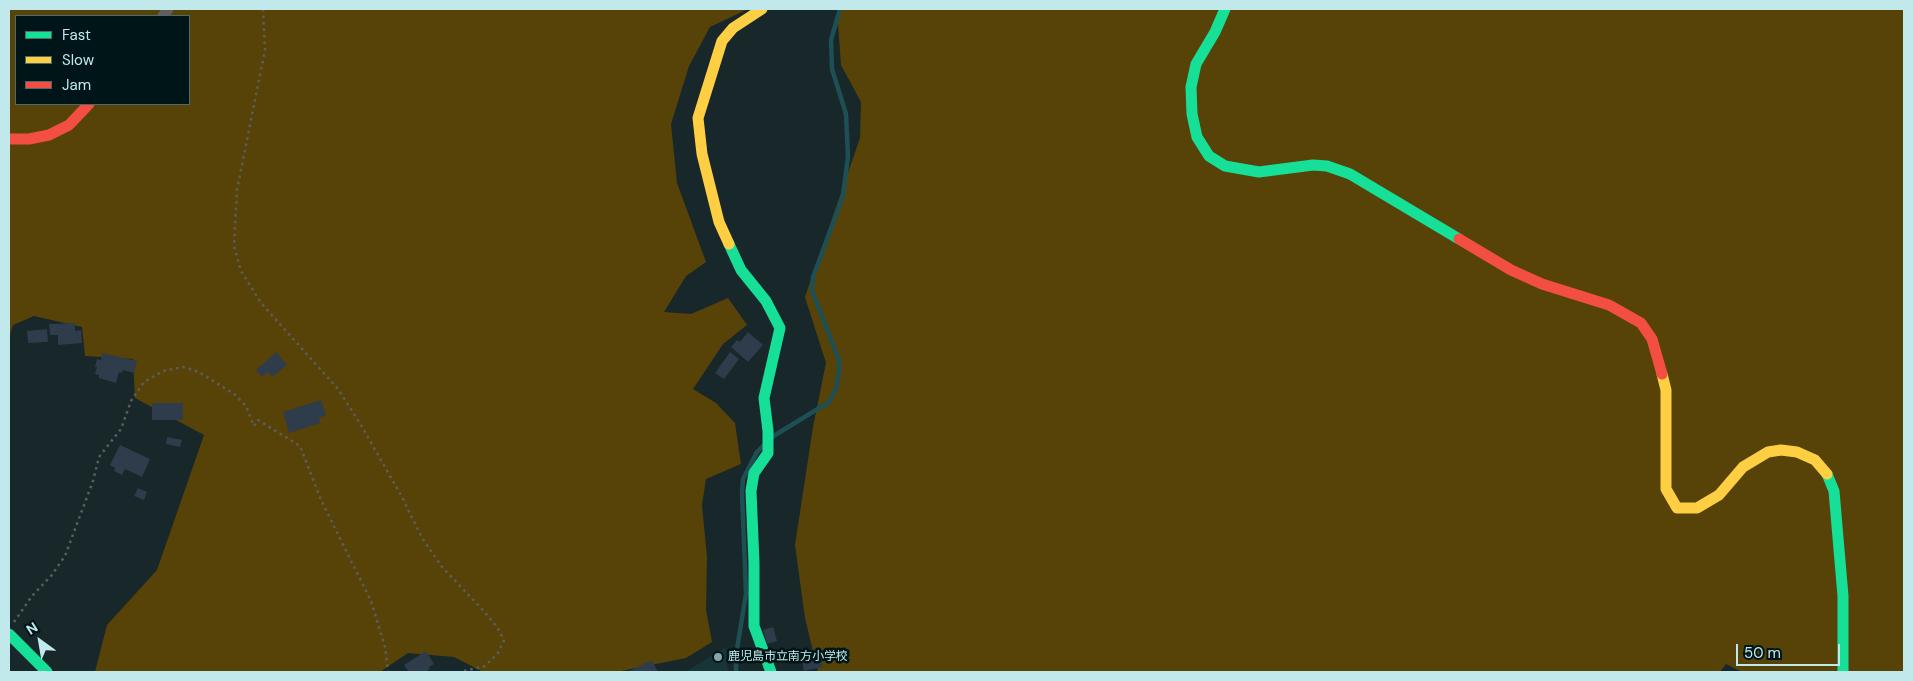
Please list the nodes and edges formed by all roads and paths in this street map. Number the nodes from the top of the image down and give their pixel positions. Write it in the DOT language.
graph roads {
  1 [pos="263,9"];
  2 [pos="762,9"];
  3 [pos="1226,9"];
  4 [pos="88,105"];
  5 [pos="9,139"];
  6 [pos="14,623"];
  7 [pos="9,634"];
  8 [pos="47,672"];
  9 [pos="388,672"];
  10 [pos="460,672"];
  11 [pos="771,672"];
  12 [pos="1843,672"];
  1 -- 10 [label="path"];
  2 -- 11 [label="street"];
  3 -- 12 [label="street"];
  4 -- 5 [label="street"];
  6 -- 9 [label="path"];
  7 -- 8 [label="street"];
}
